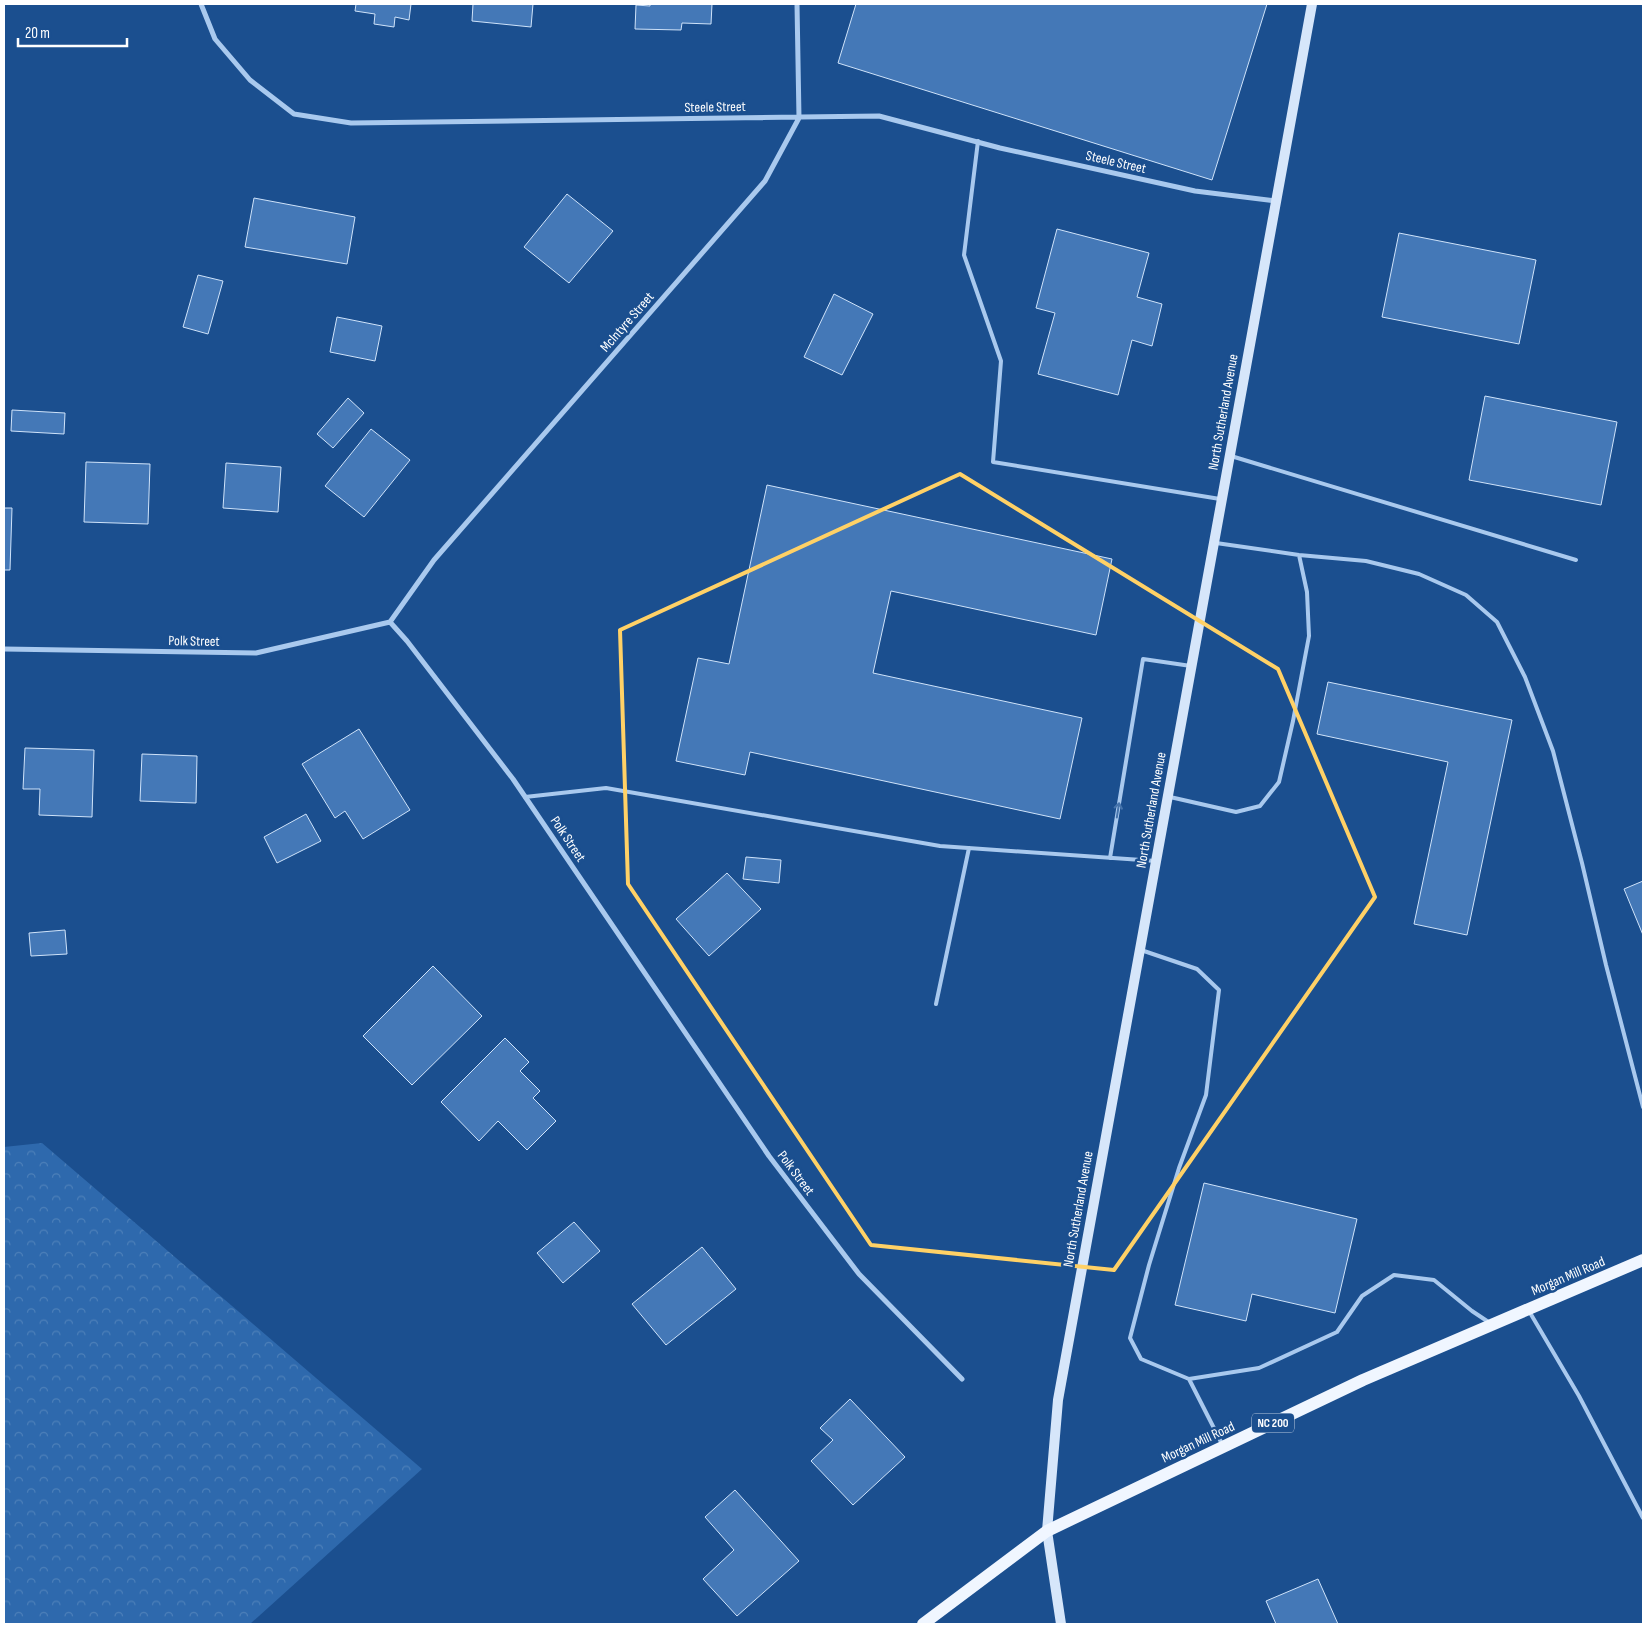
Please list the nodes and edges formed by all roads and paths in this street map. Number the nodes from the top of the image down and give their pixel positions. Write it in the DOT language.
graph roads {
  1 [pos="201,4"];
  2 [pos="797,4"];
  3 [pos="1312,4"];
  4 [pos="799,118"];
  5 [pos="978,141"];
  6 [pos="1276,201"];
  7 [pos="1229,455"];
  8 [pos="1222,500"];
  9 [pos="1214,542"];
  10 [pos="1299,555"];
  11 [pos="1576,560"];
  12 [pos="390,622"];
  13 [pos="4,648"];
  14 [pos="1191,666"];
  15 [pos="1168,796"];
  16 [pos="525,797"];
  17 [pos="969,848"];
  18 [pos="1110,858"];
  19 [pos="1156,861"];
  20 [pos="1139,950"];
  21 [pos="936,1004"];
  22 [pos="1643,1107"];
  23 [pos="1643,1260"];
  24 [pos="1528,1310"];
  25 [pos="1492,1324"];
  26 [pos="962,1379"];
  27 [pos="1190,1379"];
  28 [pos="1223,1447"];
  29 [pos="1643,1518"];
  30 [pos="1047,1531"];
  31 [pos="923,1624"];
  32 [pos="1061,1624"];
  1 -- 4 [label="street, Steele Street"];
  2 -- 4 [label="street, McIntyre Street"];
  3 -- 6 [label="street, North Sutherland Avenue"];
  4 -- 5 [label="street, Steele Street"];
  4 -- 12 [label="street, McIntyre Street"];
  5 -- 6 [label="street, Steele Street"];
  5 -- 8 [label="lane"];
  6 -- 7 [label="street, North Sutherland Avenue"];
  7 -- 8 [label="street, North Sutherland Avenue"];
  7 -- 11 [label="lane"];
  8 -- 9 [label="street, North Sutherland Avenue"];
  9 -- 10 [label="lane"];
  9 -- 14 [label="street, North Sutherland Avenue"];
  10 -- 15 [label="lane"];
  10 -- 22 [label="lane"];
  12 -- 13 [label="street, Polk Street"];
  12 -- 16 [label="street, Polk Street"];
  14 -- 15 [label="street, North Sutherland Avenue"];
  18 -- 14 [label="lane, one-way"];
  15 -- 19 [label="street, North Sutherland Avenue"];
  16 -- 17 [label="lane"];
  16 -- 26 [label="street, Polk Street"];
  17 -- 18 [label="lane"];
  17 -- 21 [label="lane"];
  18 -- 19 [label="lane"];
  19 -- 20 [label="street, North Sutherland Avenue"];
  20 -- 27 [label="lane"];
  20 -- 30 [label="street, North Sutherland Avenue"];
  23 -- 24 [label="main road, Morgan Mill Road / NC 200"];
  24 -- 25 [label="main road, Morgan Mill Road / NC 200"];
  24 -- 29 [label="lane"];
  25 -- 27 [label="lane"];
  25 -- 28 [label="main road, Morgan Mill Road / NC 200"];
  27 -- 28 [label="lane"];
  28 -- 30 [label="main road, Morgan Mill Road / NC 200"];
  30 -- 31 [label="main road, Morgan Mill Road / NC 200"];
  30 -- 32 [label="street, North Sutherland Avenue"];
}
